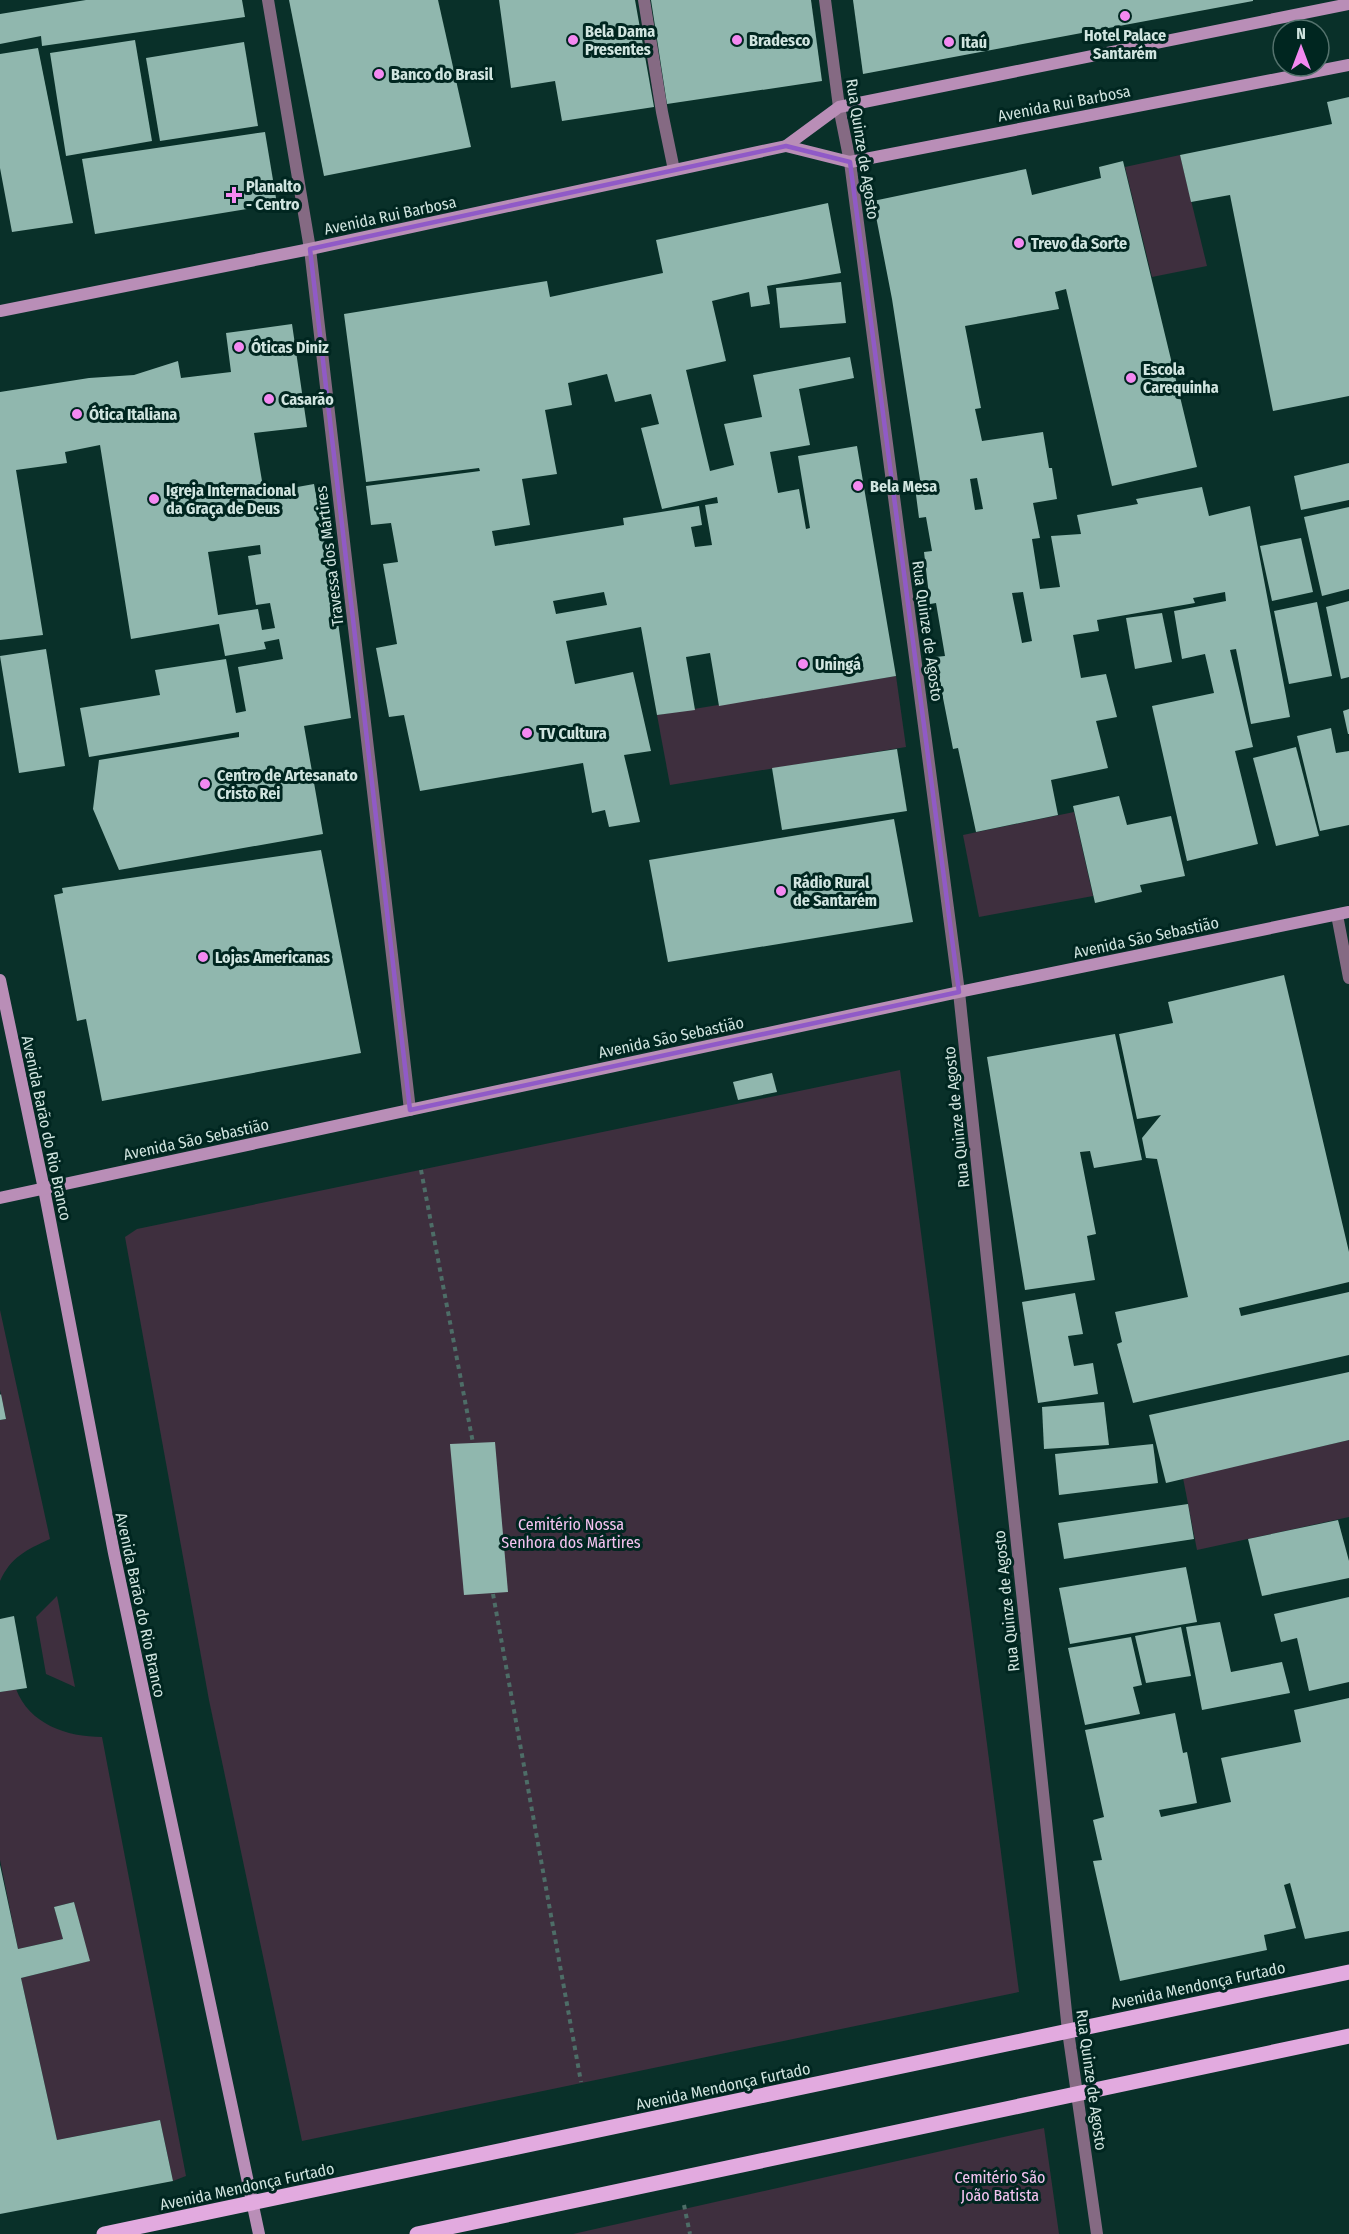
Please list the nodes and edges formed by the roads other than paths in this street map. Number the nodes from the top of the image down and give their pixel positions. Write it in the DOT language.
graph roads {
  1 [pos="268,0"];
  2 [pos="644,0"];
  3 [pos="825,0"];
  4 [pos="1349,4"];
  5 [pos="1349,65"];
  6 [pos="839,107"];
  7 [pos="786,146"];
  8 [pos="850,162"];
  9 [pos="674,170"];
  10 [pos="310,249"];
  11 [pos="0,311"];
  12 [pos="1343,913"];
  13 [pos="1349,978"];
  14 [pos="0,980"];
  15 [pos="959,992"];
  16 [pos="410,1110"];
  17 [pos="44,1189"];
  18 [pos="0,1198"];
  19 [pos="1349,1972"];
  20 [pos="1068,2031"];
  21 [pos="1349,2036"];
  22 [pos="1078,2093"];
  23 [pos="253,2204"];
  24 [pos="104,2234"];
  25 [pos="259,2234"];
  26 [pos="417,2234"];
  27 [pos="1097,2234"];
  1 -- 10 [label="street, Travessa dos Mártires"];
  2 -- 9 [label="street"];
  3 -- 6 [label="street, Rua Quinze de Agosto"];
  4 -- 6 [label="main road, Avenida Rui Barbosa"];
  5 -- 8 [label="main road, Avenida Rui Barbosa"];
  6 -- 7 [label="main road, Avenida Rui Barbosa"];
  6 -- 8 [label="street, Rua Quinze de Agosto"];
  7 -- 8 [label="main road, Avenida Rui Barbosa"];
  7 -- 9 [label="main road, Avenida Rui Barbosa"];
  8 -- 15 [label="street, Rua Quinze de Agosto"];
  9 -- 10 [label="main road, Avenida Rui Barbosa"];
  10 -- 11 [label="main road, Avenida Rui Barbosa"];
  10 -- 16 [label="street, Travessa dos Mártires"];
  12 -- 13 [label="street"];
  12 -- 15 [label="main road, Avenida São Sebastião"];
  14 -- 17 [label="main road, Avenida Barão do Rio Branco"];
  15 -- 16 [label="main road, Avenida São Sebastião"];
  15 -- 20 [label="street, Rua Quinze de Agosto"];
  16 -- 17 [label="main road, Avenida São Sebastião"];
  17 -- 18 [label="main road, Avenida São Sebastião"];
  17 -- 23 [label="main road, Avenida Barão do Rio Branco"];
  19 -- 20 [label="main road, Avenida Mendonça Furtado"];
  20 -- 22 [label="street, Rua Quinze de Agosto"];
  20 -- 23 [label="main road, Avenida Mendonça Furtado"];
  21 -- 22 [label="main road"];
  22 -- 26 [label="main road"];
  22 -- 27 [label="street, Rua Quinze de Agosto"];
  23 -- 24 [label="main road, Avenida Mendonça Furtado"];
  23 -- 25 [label="main road, Avenida Barão do Rio Branco"];
}
